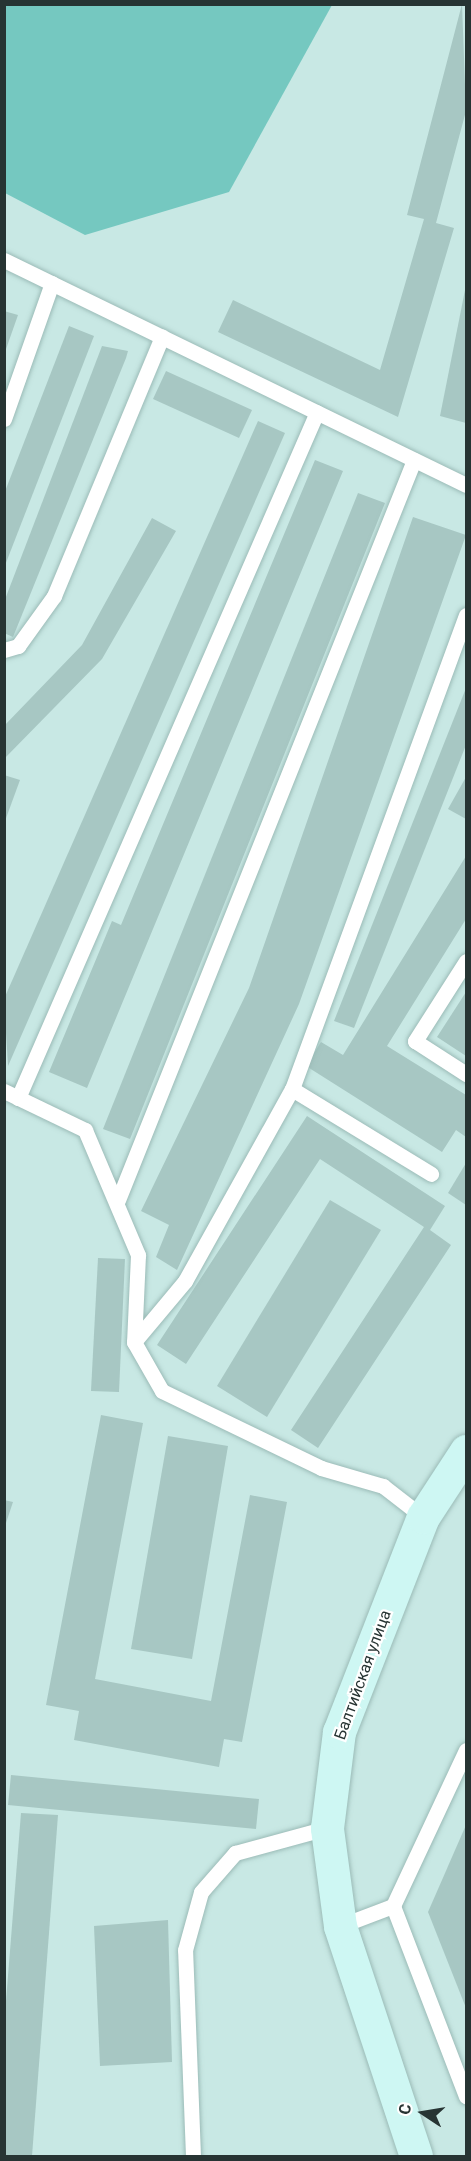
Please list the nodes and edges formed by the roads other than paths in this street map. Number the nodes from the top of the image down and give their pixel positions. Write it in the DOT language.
graph roads {
  1 [pos="4,260"];
  2 [pos="52,283"];
  3 [pos="162,337"];
  4 [pos="317,412"];
  5 [pos="4,419"];
  6 [pos="414,460"];
  7 [pos="466,485"];
  8 [pos="466,615"];
  9 [pos="4,650"];
  10 [pos="466,961"];
  11 [pos="466,1074"];
  12 [pos="292,1089"];
  13 [pos="11,1095"];
  14 [pos="431,1174"];
  15 [pos="118,1200"];
  16 [pos="134,1342"];
  17 [pos="466,1451"];
  18 [pos="423,1517"];
  19 [pos="466,1750"];
  20 [pos="327,1828"];
  21 [pos="393,1906"];
  22 [pos="340,1926"];
  23 [pos="466,2096"];
  24 [pos="193,2157"];
  25 [pos="416,2157"];
  1 -- 2 [label="lane"];
  2 -- 3 [label="lane"];
  2 -- 5 [label="lane"];
  3 -- 4 [label="lane"];
  3 -- 9 [label="lane"];
  4 -- 6 [label="lane"];
  4 -- 13 [label="lane"];
  6 -- 7 [label="lane"];
  6 -- 15 [label="lane"];
  8 -- 12 [label="lane"];
  10 -- 11 [label="lane"];
  12 -- 14 [label="lane"];
  12 -- 16 [label="lane"];
  13 -- 15 [label="lane"];
  15 -- 16 [label="lane"];
  16 -- 18 [label="lane"];
  17 -- 18 [label="street, Балтийская улица"];
  18 -- 20 [label="street, Балтийская улица"];
  19 -- 21 [label="lane"];
  20 -- 22 [label="street, Балтийская улица"];
  20 -- 24 [label="lane"];
  21 -- 22 [label="lane"];
  21 -- 23 [label="lane"];
  22 -- 25 [label="street, Балтийская улица"];
}
